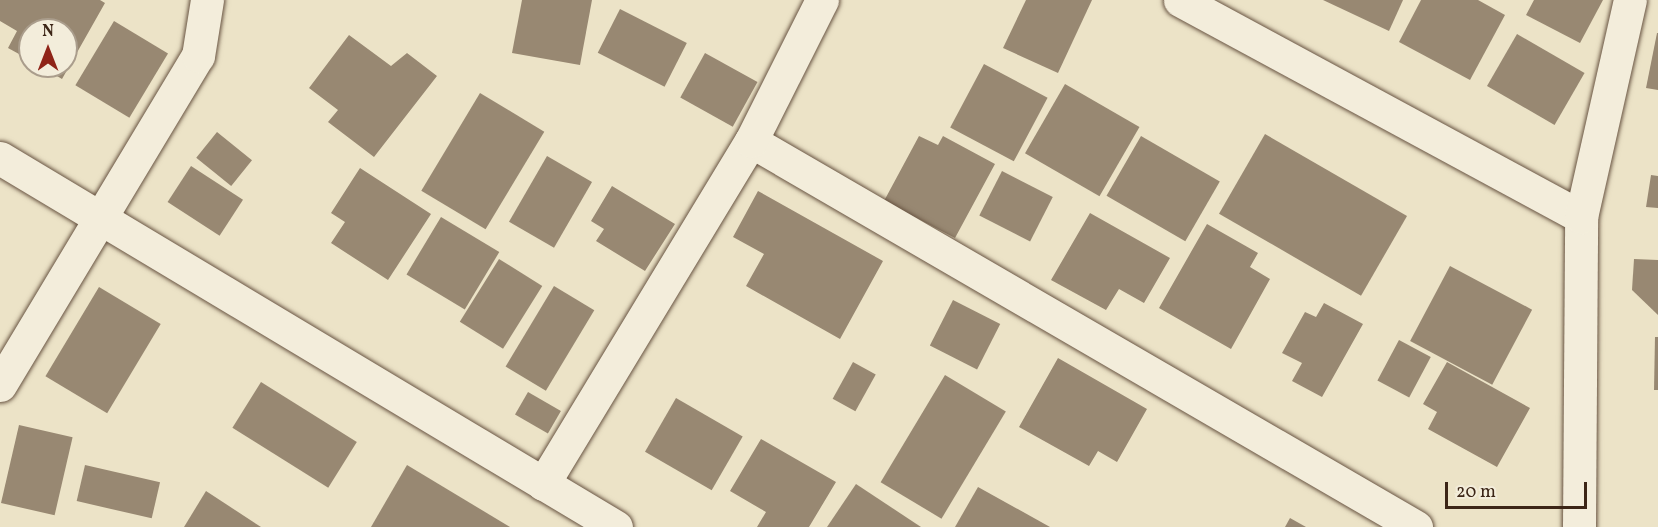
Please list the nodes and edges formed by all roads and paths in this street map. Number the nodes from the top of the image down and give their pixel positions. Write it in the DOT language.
graph roads {
  1 [pos="207,0"];
  2 [pos="822,0"];
  3 [pos="1179,0"];
  4 [pos="1630,0"];
  5 [pos="751,141"];
  6 [pos="0,158"];
  7 [pos="98,216"];
  8 [pos="1581,217"];
  9 [pos="0,385"];
  10 [pos="543,484"];
  11 [pos="616,527"];
  12 [pos="1416,527"];
  13 [pos="1579,527"];
  1 -- 7 [label="street"];
  2 -- 5 [label="street"];
  3 -- 8 [label="street"];
  4 -- 8 [label="street"];
  5 -- 10 [label="street"];
  5 -- 12 [label="street"];
  6 -- 7 [label="street"];
  7 -- 9 [label="street"];
  7 -- 10 [label="street"];
  8 -- 13 [label="street"];
  10 -- 11 [label="street"];
}
